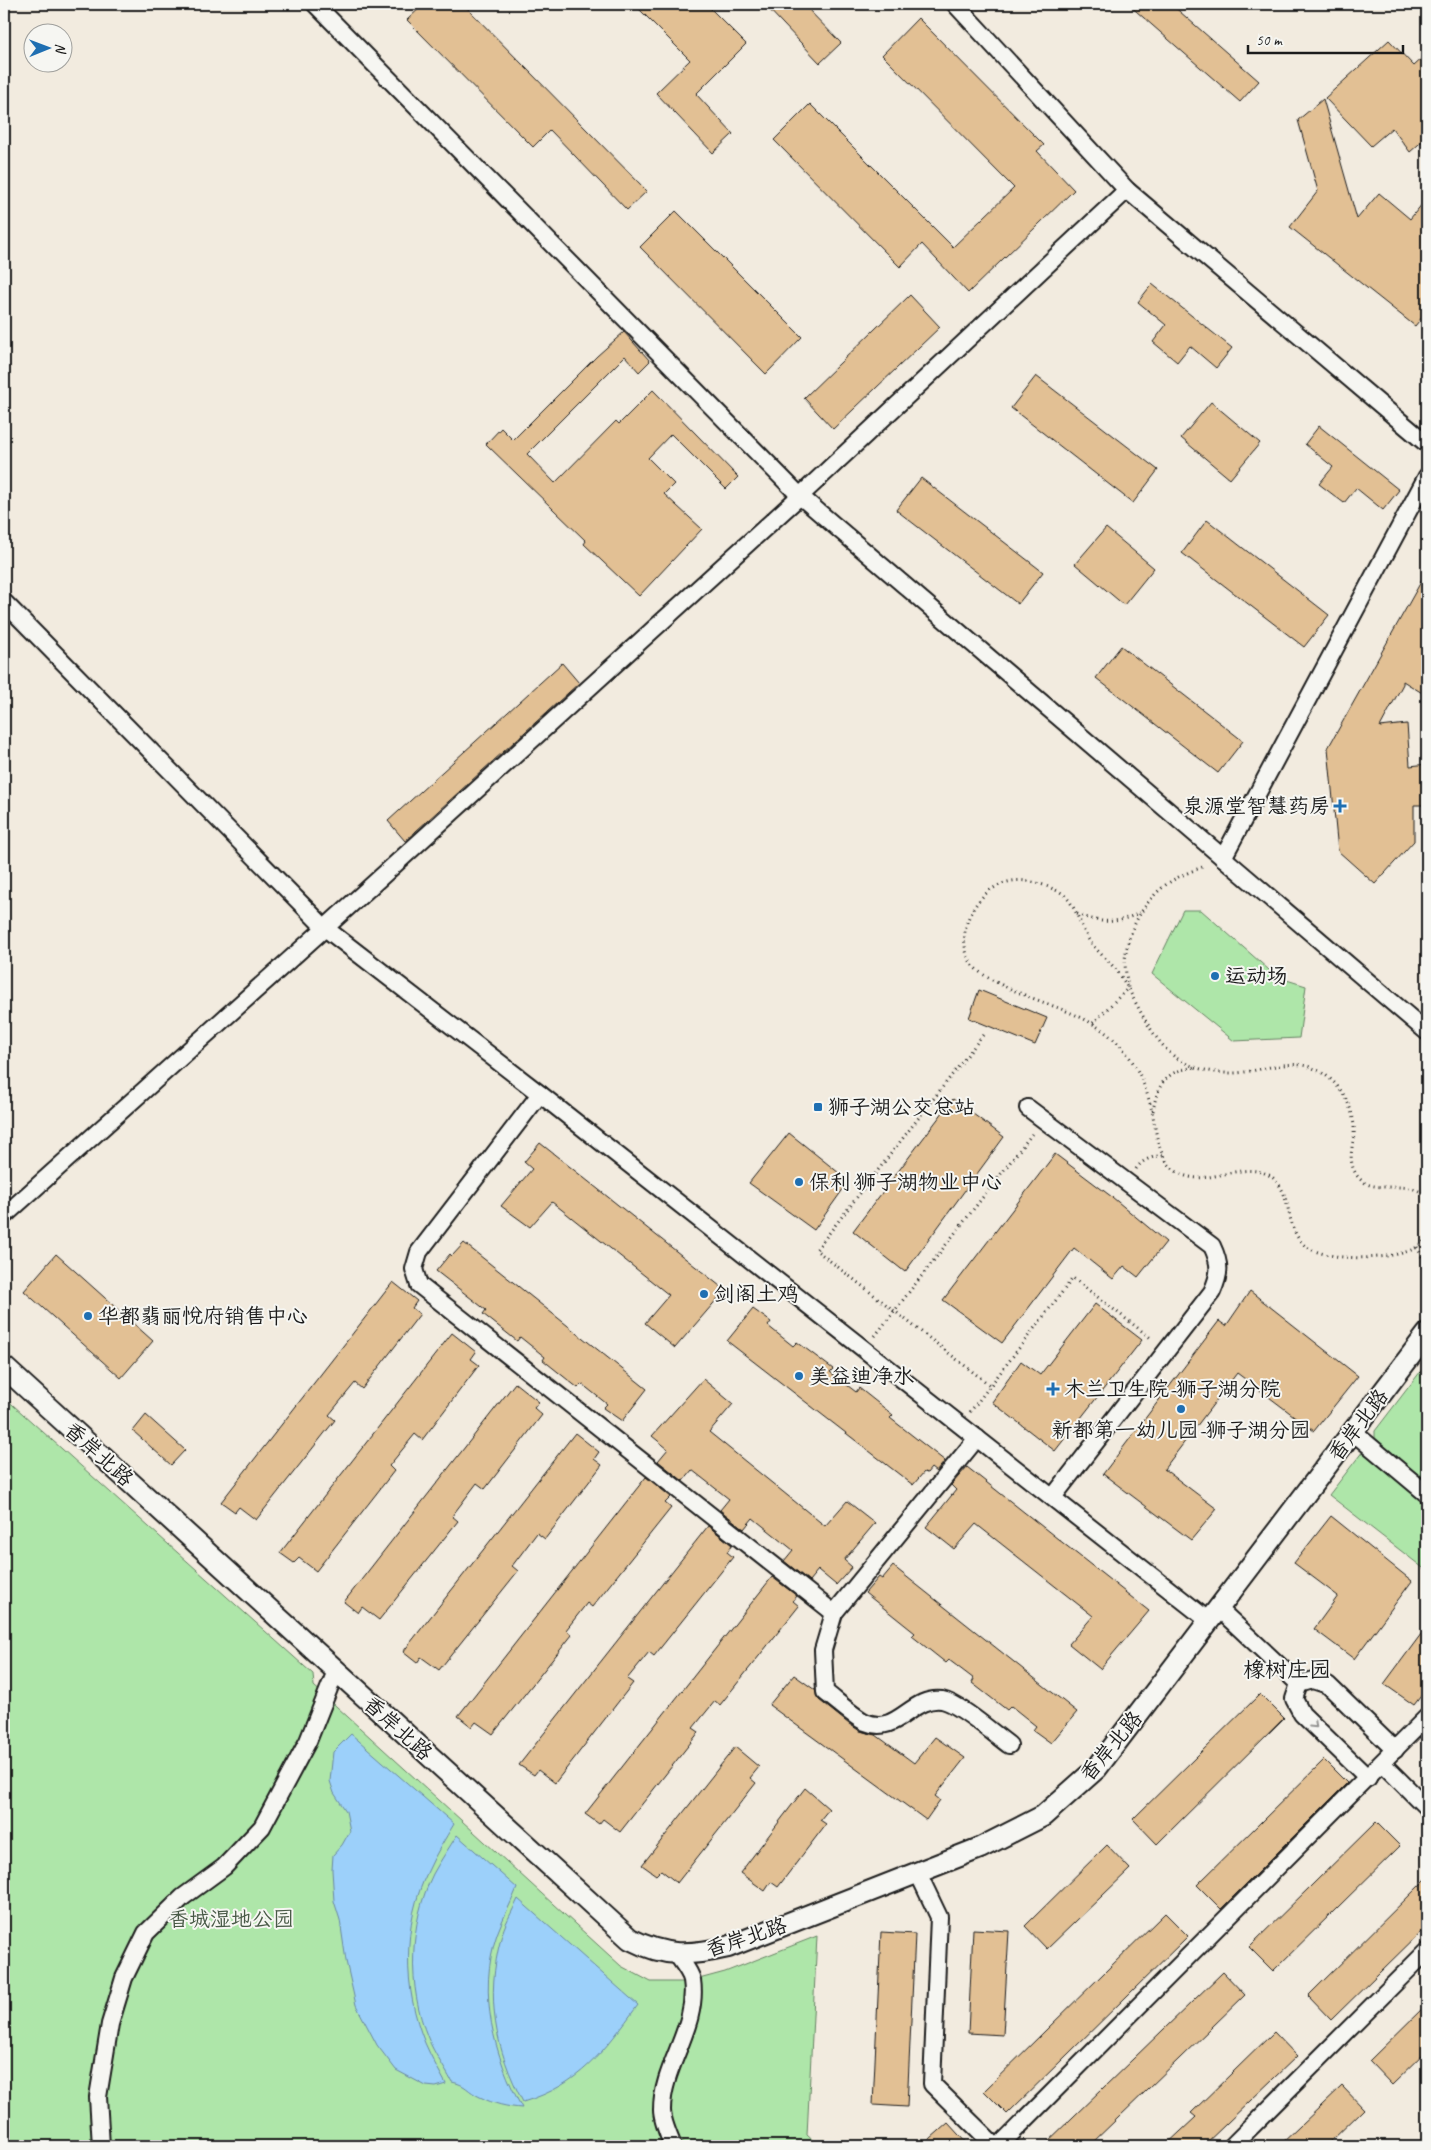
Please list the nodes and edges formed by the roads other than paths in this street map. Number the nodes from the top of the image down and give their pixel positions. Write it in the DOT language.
graph roads {
  1 [pos="315,4"];
  2 [pos="955,4"];
  3 [pos="1127,190"];
  4 [pos="1427,444"];
  5 [pos="1427,476"];
  6 [pos="800,496"];
  7 [pos="4,602"];
  8 [pos="1223,858"];
  9 [pos="325,928"];
  10 [pos="1427,1032"];
  11 [pos="540,1094"];
  12 [pos="1028,1108"];
  13 [pos="4,1216"];
  14 [pos="1427,1334"];
  15 [pos="4,1367"];
  16 [pos="1353,1432"];
  17 [pos="977,1438"];
  18 [pos="1427,1494"];
  19 [pos="1052,1497"];
  20 [pos="834,1613"];
  21 [pos="1214,1615"];
  22 [pos="336,1670"];
  23 [pos="1300,1684"];
  24 [pos="1427,1717"];
  25 [pos="1009,1745"];
  26 [pos="1395,1750"];
  27 [pos="1382,1763"];
  28 [pos="1368,1778"];
  29 [pos="1427,1808"];
  30 [pos="918,1873"];
  31 [pos="1427,1951"];
  32 [pos="676,1954"];
  33 [pos="701,1954"];
  34 [pos="692,1978"];
  35 [pos="101,2146"];
  36 [pos="673,2146"];
  37 [pos="997,2146"];
  38 [pos="1232,2146"];
  1 -- 6 [label="street"];
  2 -- 3 [label="street"];
  3 -- 4 [label="street"];
  3 -- 6 [label="street"];
  5 -- 8 [label="street"];
  6 -- 8 [label="street"];
  6 -- 9 [label="street"];
  7 -- 9 [label="street"];
  8 -- 10 [label="street"];
  9 -- 11 [label="street"];
  9 -- 13 [label="street"];
  11 -- 17 [label="street"];
  11 -- 20 [label="street"];
  12 -- 19 [label="street"];
  14 -- 16 [label="street, 香岸北路"];
  15 -- 22 [label="street, 香岸北路"];
  16 -- 18 [label="street"];
  16 -- 21 [label="street, 香岸北路"];
  17 -- 19 [label="street"];
  17 -- 20 [label="street"];
  19 -- 21 [label="street"];
  20 -- 25 [label="street"];
  21 -- 23 [label="street"];
  21 -- 30 [label="street, 香岸北路"];
  22 -- 32 [label="street, 香岸北路"];
  22 -- 35 [label="street"];
  23 -- 26 [label="street"];
  23 -- 28 [label="street, one-way"];
  24 -- 26 [label="street"];
  26 -- 27 [label="street"];
  27 -- 28 [label="street"];
  27 -- 29 [label="street"];
  28 -- 37 [label="street"];
  30 -- 33 [label="street, 香岸北路"];
  30 -- 37 [label="street"];
  31 -- 38 [label="street"];
  32 -- 33 [label="street, 香岸北路"];
  32 -- 34 [label="street"];
  33 -- 34 [label="street"];
  34 -- 36 [label="street"];
}
